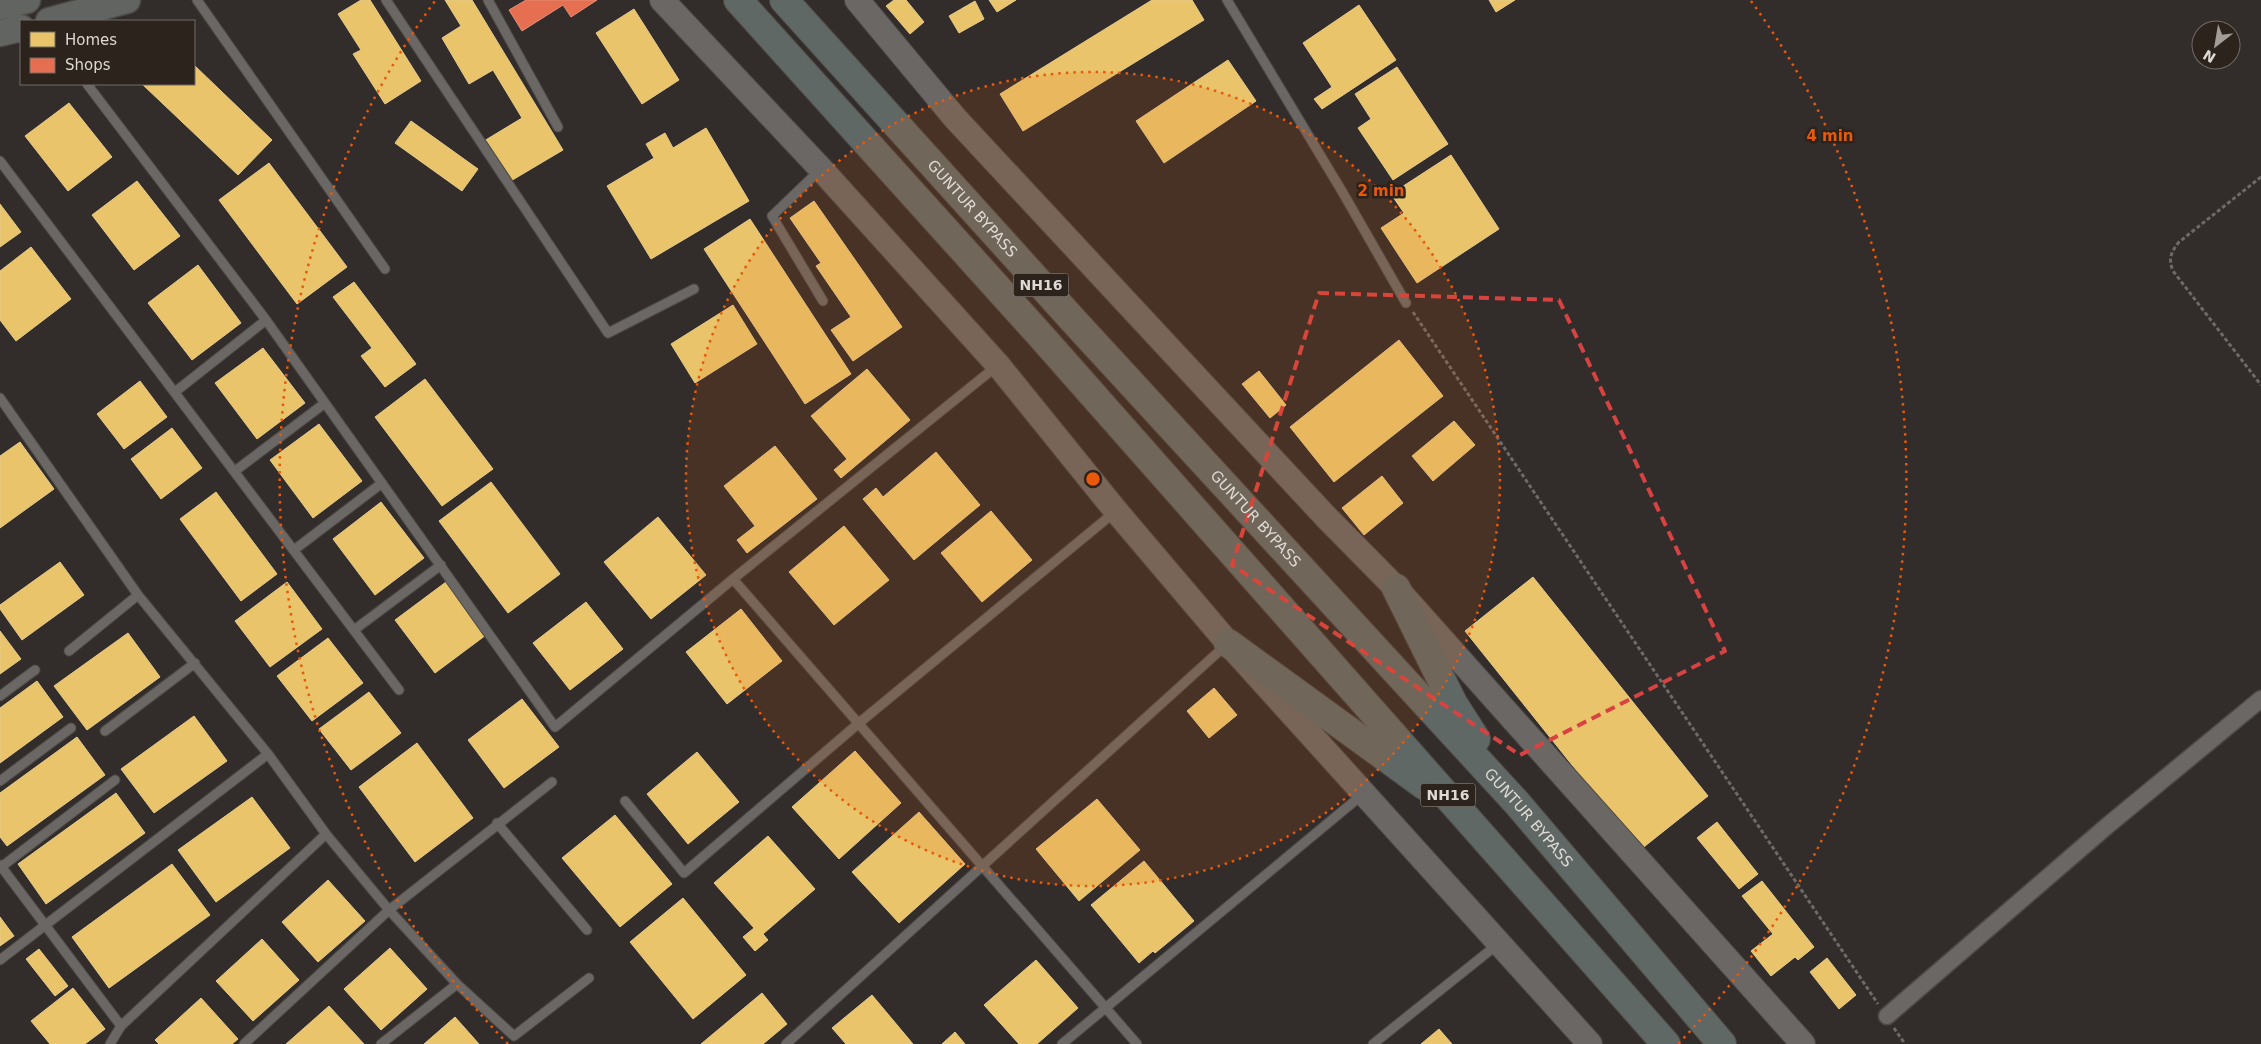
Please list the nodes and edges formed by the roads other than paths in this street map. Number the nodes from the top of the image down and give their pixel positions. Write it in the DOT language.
graph roads {
  1 [pos="27,0"];
  2 [pos="127,0"];
  3 [pos="198,0"];
  4 [pos="386,0"];
  5 [pos="488,0"];
  6 [pos="662,0"];
  7 [pos="738,0"];
  8 [pos="784,0"];
  9 [pos="857,0"];
  10 [pos="1227,0"];
  11 [pos="0,6"];
  12 [pos="53,20"];
  13 [pos="20,28"];
  14 [pos="0,33"];
  15 [pos="88,85"];
  16 [pos="558,127"];
  17 [pos="0,161"];
  18 [pos="821,169"];
  19 [pos="385,269"];
  20 [pos="694,290"];
  21 [pos="823,301"];
  22 [pos="1406,303"];
  23 [pos="266,320"];
  24 [pos="998,365"];
  25 [pos="175,392"];
  26 [pos="0,398"];
  27 [pos="325,403"];
  28 [pos="235,471"];
  29 [pos="382,483"];
  30 [pos="1116,511"];
  31 [pos="294,550"];
  32 [pos="441,565"];
  33 [pos="733,579"];
  34 [pos="1396,588"];
  35 [pos="138,595"];
  36 [pos="354,630"];
  37 [pos="1228,643"];
  38 [pos="69,651"];
  39 [pos="195,663"];
  40 [pos="35,670"];
  41 [pos="399,690"];
  42 [pos="0,696"];
  43 [pos="2261,700"];
  44 [pos="859,723"];
  45 [pos="71,728"];
  46 [pos="106,731"];
  47 [pos="268,754"];
  48 [pos="115,780"];
  49 [pos="0,781"];
  50 [pos="552,782"];
  51 [pos="1363,794"];
  52 [pos="625,802"];
  53 [pos="1517,803"];
  54 [pos="1468,818"];
  55 [pos="497,823"];
  56 [pos="326,834"];
  57 [pos="982,866"];
  58 [pos="0,867"];
  59 [pos="389,910"];
  60 [pos="46,925"];
  61 [pos="587,930"];
  62 [pos="1498,944"];
  63 [pos="0,960"];
  64 [pos="589,978"];
  65 [pos="457,984"];
  66 [pos="1105,1007"];
  67 [pos="1887,1016"];
  68 [pos="121,1026"];
  69 [pos="110,1044"];
  70 [pos="244,1044"];
  71 [pos="381,1044"];
  72 [pos="786,1044"];
  73 [pos="1062,1044"];
  74 [pos="1137,1044"];
  75 [pos="1373,1044"];
  76 [pos="1590,1044"];
  77 [pos="1666,1044"];
  78 [pos="1722,1044"];
  79 [pos="1803,1044"];
  1 -- 11 [label="main road"];
  2 -- 12 [label="main road"];
  3 -- 19 [label="lane"];
  4 -- 20 [label="lane"];
  5 -- 16 [label="lane"];
  6 -- 18 [label="street"];
  7 -- 54 [label="highway, NH16"];
  8 -- 53 [label="highway, GUNTUR BYPASS / NH16"];
  9 -- 34 [label="street"];
  10 -- 22 [label="lane"];
  13 -- 14 [label="main road"];
  15 -- 23 [label="lane"];
  17 -- 25 [label="lane"];
  18 -- 21 [label="lane"];
  18 -- 24 [label="street"];
  23 -- 25 [label="lane"];
  23 -- 27 [label="lane"];
  24 -- 30 [label="street"];
  24 -- 33 [label="lane"];
  25 -- 28 [label="lane"];
  26 -- 35 [label="lane"];
  27 -- 28 [label="lane"];
  27 -- 29 [label="lane"];
  28 -- 31 [label="lane"];
  29 -- 31 [label="lane"];
  29 -- 32 [label="lane"];
  30 -- 37 [label="street"];
  30 -- 44 [label="lane"];
  31 -- 36 [label="lane"];
  32 -- 33 [label="lane"];
  32 -- 36 [label="lane"];
  33 -- 44 [label="lane"];
  34 -- 53 [label="highway"];
  34 -- 79 [label="street"];
  35 -- 38 [label="lane"];
  35 -- 39 [label="lane"];
  36 -- 41 [label="lane"];
  37 -- 51 [label="street"];
  37 -- 54 [label="highway"];
  37 -- 57 [label="lane"];
  39 -- 46 [label="lane"];
  39 -- 47 [label="lane"];
  40 -- 42 [label="lane"];
  43 -- 67 [label="street"];
  44 -- 52 [label="lane"];
  44 -- 57 [label="lane"];
  45 -- 49 [label="lane"];
  47 -- 56 [label="lane"];
  47 -- 60 [label="lane"];
  48 -- 58 [label="lane"];
  50 -- 55 [label="lane"];
  51 -- 62 [label="street"];
  51 -- 66 [label="lane"];
  53 -- 78 [label="highway, GUNTUR BYPASS / NH16"];
  54 -- 77 [label="highway, NH16"];
  55 -- 59 [label="lane"];
  55 -- 61 [label="lane"];
  56 -- 59 [label="lane"];
  56 -- 68 [label="lane"];
  57 -- 66 [label="lane"];
  57 -- 72 [label="lane"];
  58 -- 60 [label="lane"];
  59 -- 65 [label="lane"];
  59 -- 70 [label="lane"];
  60 -- 63 [label="lane"];
  60 -- 68 [label="lane"];
  62 -- 75 [label="lane"];
  62 -- 76 [label="street"];
  64 -- 65 [label="lane"];
  65 -- 71 [label="lane"];
  66 -- 73 [label="lane"];
  66 -- 74 [label="lane"];
  68 -- 69 [label="lane"];
}
